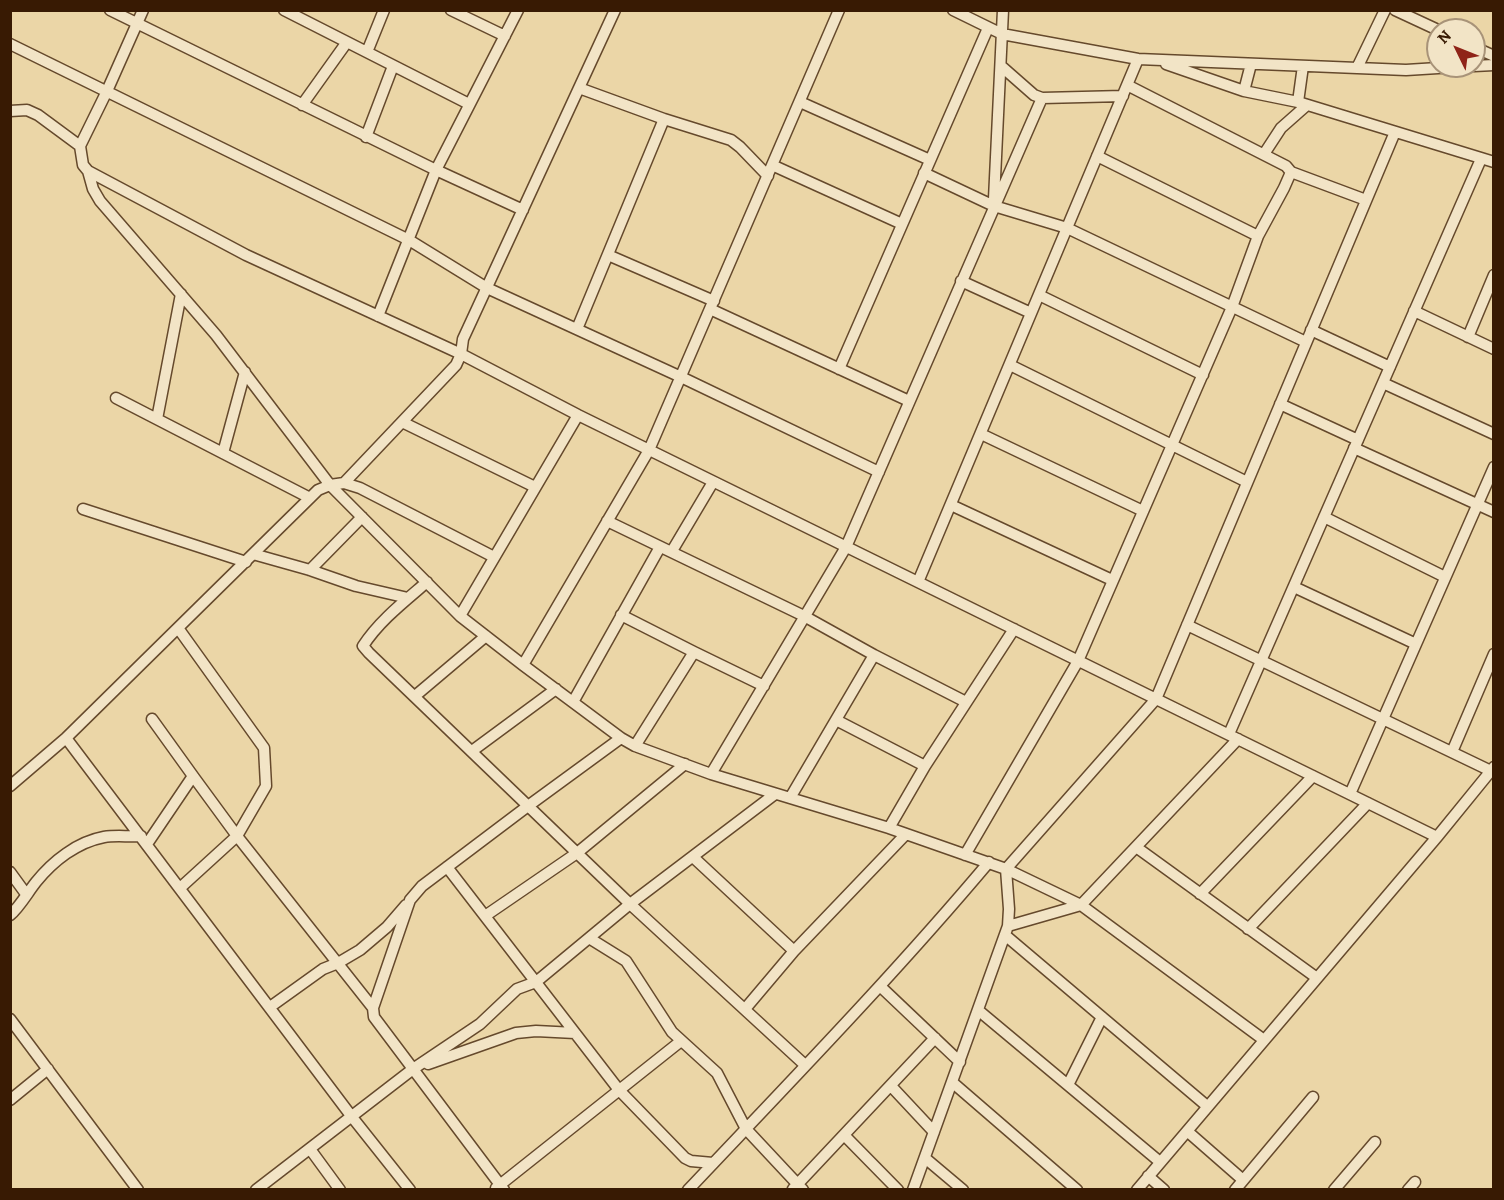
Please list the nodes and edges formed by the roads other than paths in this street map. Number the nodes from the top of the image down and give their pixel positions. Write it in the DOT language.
graph roads {
  1 [pos="110,10"];
  2 [pos="143,10"];
  3 [pos="284,10"];
  4 [pos="384,10"];
  5 [pos="451,10"];
  6 [pos="518,10"];
  7 [pos="615,10"];
  8 [pos="839,10"];
  9 [pos="953,10"];
  10 [pos="1003,10"];
  11 [pos="1385,10"];
  12 [pos="1395,10"];
  13 [pos="137,24"];
  14 [pos="1426,24"];
  15 [pos="988,28"];
  16 [pos="1002,34"];
  17 [pos="505,36"];
  18 [pos="347,42"];
  19 [pos="10,44"];
  20 [pos="367,52"];
  21 [pos="1138,59"];
  22 [pos="1153,60"];
  23 [pos="1251,63"];
  24 [pos="393,66"];
  25 [pos="1001,66"];
  26 [pos="1303,66"];
  27 [pos="1357,68"];
  28 [pos="1426,69"];
  29 [pos="579,88"];
  30 [pos="1125,90"];
  31 [pos="107,91"];
  32 [pos="1244,91"];
  33 [pos="1042,98"];
  34 [pos="800,102"];
  35 [pos="469,104"];
  36 [pos="1303,104"];
  37 [pos="302,105"];
  38 [pos="10,111"];
  39 [pos="664,119"];
  40 [pos="1395,132"];
  41 [pos="366,136"];
  42 [pos="80,146"];
  43 [pos="1264,154"];
  44 [pos="1097,156"];
  45 [pos="1482,159"];
  46 [pos="930,160"];
  47 [pos="1494,162"];
  48 [pos="772,165"];
  49 [pos="436,170"];
  50 [pos="88,171"];
  51 [pos="1291,172"];
  52 [pos="924,173"];
  53 [pos="768,176"];
  54 [pos="1366,200"];
  55 [pos="994,206"];
  56 [pos="523,210"];
  57 [pos="902,224"];
  58 [pos="1067,228"];
  59 [pos="1258,236"];
  60 [pos="409,240"];
  61 [pos="608,255"];
  62 [pos="1494,275"];
  63 [pos="961,281"];
  64 [pos="487,288"];
  65 [pos="181,294"];
  66 [pos="1039,295"];
  67 [pos="712,305"];
  68 [pos="1232,307"];
  69 [pos="1414,311"];
  70 [pos="1031,313"];
  71 [pos="378,316"];
  72 [pos="577,329"];
  73 [pos="1311,330"];
  74 [pos="1468,337"];
  75 [pos="1306,342"];
  76 [pos="1494,349"];
  77 [pos="461,354"];
  78 [pos="1010,365"];
  79 [pos="1390,367"];
  80 [pos="838,369"];
  81 [pos="244,372"];
  82 [pos="1203,375"];
  83 [pos="681,377"];
  84 [pos="1383,383"];
  85 [pos="116,398"];
  86 [pos="909,401"];
  87 [pos="1280,404"];
  88 [pos="578,415"];
  89 [pos="157,419"];
  90 [pos="402,422"];
  91 [pos="981,434"];
  92 [pos="1494,434"];
  93 [pos="1356,444"];
  94 [pos="1173,445"];
  95 [pos="649,450"];
  96 [pos="223,453"];
  97 [pos="1494,467"];
  98 [pos="879,472"];
  99 [pos="713,482"];
  100 [pos="1247,482"];
  101 [pos="344,483"];
  102 [pos="330,486"];
  103 [pos="535,487"];
  104 [pos="310,498"];
  105 [pos="1477,504"];
  106 [pos="951,505"];
  107 [pos="83,509"];
  108 [pos="1143,511"];
  109 [pos="1494,512"];
  110 [pos="362,517"];
  111 [pos="1324,518"];
  112 [pos="607,521"];
  113 [pos="660,547"];
  114 [pos="846,547"];
  115 [pos="672,551"];
  116 [pos="494,557"];
  117 [pos="249,558"];
  118 [pos="310,570"];
  119 [pos="1445,577"];
  120 [pos="1112,580"];
  121 [pos="427,582"];
  122 [pos="918,582"];
  123 [pos="1294,586"];
  124 [pos="408,598"];
  125 [pos="621,615"];
  126 [pos="460,616"];
  127 [pos="804,616"];
  128 [pos="1187,625"];
  129 [pos="178,628"];
  130 [pos="1014,629"];
  131 [pos="486,636"];
  132 [pos="1416,644"];
  133 [pos="694,652"];
  134 [pos="1494,654"];
  135 [pos="874,655"];
  136 [pos="1261,660"];
  137 [pos="1078,661"];
  138 [pos="523,665"];
  139 [pos="764,686"];
  140 [pos="556,689"];
  141 [pos="415,696"];
  142 [pos="1156,699"];
  143 [pos="573,702"];
  144 [pos="966,702"];
  145 [pos="152,719"];
  146 [pos="1383,719"];
  147 [pos="836,720"];
  148 [pos="1233,737"];
  149 [pos="66,738"];
  150 [pos="621,738"];
  151 [pos="635,746"];
  152 [pos="472,751"];
  153 [pos="1452,752"];
  154 [pos="685,764"];
  155 [pos="925,766"];
  156 [pos="1492,769"];
  157 [pos="711,774"];
  158 [pos="193,776"];
  159 [pos="1313,776"];
  160 [pos="10,786"];
  161 [pos="775,794"];
  162 [pos="1350,794"];
  163 [pos="789,798"];
  164 [pos="1368,803"];
  165 [pos="528,806"];
  166 [pos="889,828"];
  167 [pos="906,834"];
  168 [pos="237,836"];
  169 [pos="1437,837"];
  170 [pos="144,840"];
  171 [pos="1136,848"];
  172 [pos="577,853"];
  173 [pos="965,855"];
  174 [pos="693,856"];
  175 [pos="989,862"];
  176 [pos="447,867"];
  177 [pos="1006,869"];
  178 [pos="10,872"];
  179 [pos="180,888"];
  180 [pos="26,894"];
  181 [pos="1200,894"];
  182 [pos="410,900"];
  183 [pos="630,904"];
  184 [pos="1081,905"];
  185 [pos="10,915"];
  186 [pos="485,916"];
  187 [pos="1248,929"];
  188 [pos="1007,931"];
  189 [pos="589,938"];
  190 [pos="794,951"];
  191 [pos="338,963"];
  192 [pos="1317,978"];
  193 [pos="536,982"];
  194 [pos="880,986"];
  195 [pos="270,1007"];
  196 [pos="373,1008"];
  197 [pos="745,1010"];
  198 [pos="978,1011"];
  199 [pos="1102,1017"];
  200 [pos="10,1019"];
  201 [pos="575,1033"];
  202 [pos="935,1038"];
  203 [pos="1264,1040"];
  204 [pos="681,1041"];
  205 [pos="960,1062"];
  206 [pos="805,1065"];
  207 [pos="48,1069"];
  208 [pos="413,1069"];
  209 [pos="952,1082"];
  210 [pos="1068,1085"];
  211 [pos="891,1086"];
  212 [pos="619,1090"];
  213 [pos="1313,1097"];
  214 [pos="10,1100"];
  215 [pos="1207,1106"];
  216 [pos="352,1116"];
  217 [pos="746,1129"];
  218 [pos="1187,1131"];
  219 [pos="934,1132"];
  220 [pos="844,1135"];
  221 [pos="1375,1142"];
  222 [pos="310,1149"];
  223 [pos="925,1158"];
  224 [pos="1161,1162"];
  225 [pos="713,1163"];
  226 [pos="1148,1176"];
  227 [pos="1243,1179"];
  228 [pos="500,1188"];
  229 [pos="798,1188"];
  230 [pos="138,1190"];
  231 [pos="256,1190"];
  232 [pos="340,1190"];
  233 [pos="410,1190"];
  234 [pos="688,1190"];
  235 [pos="898,1190"];
  236 [pos="913,1190"];
  237 [pos="963,1190"];
  238 [pos="1077,1190"];
  239 [pos="1137,1190"];
  240 [pos="1164,1190"];
  241 [pos="1235,1190"];
  242 [pos="1334,1190"];
  1 -- 13 [label="street"];
  2 -- 13 [label="street"];
  3 -- 18 [label="street"];
  4 -- 20 [label="street"];
  5 -- 17 [label="street"];
  6 -- 17 [label="street"];
  7 -- 29 [label="street"];
  8 -- 34 [label="street"];
  9 -- 15 [label="street"];
  10 -- 16 [label="street"];
  11 -- 27 [label="street"];
  12 -- 14 [label="street"];
  13 -- 31 [label="street"];
  13 -- 37 [label="street"];
  15 -- 16 [label="street"];
  15 -- 46 [label="street"];
  16 -- 21 [label="street"];
  16 -- 25 [label="street"];
  17 -- 35 [label="street"];
  18 -- 20 [label="street"];
  18 -- 37 [label="street"];
  19 -- 31 [label="street"];
  20 -- 24 [label="street"];
  21 -- 22 [label="street"];
  21 -- 30 [label="street"];
  22 -- 23 [label="street"];
  22 -- 32 [label="street"];
  23 -- 26 [label="street"];
  23 -- 32 [label="street"];
  24 -- 35 [label="street"];
  24 -- 41 [label="street"];
  25 -- 33 [label="street"];
  25 -- 55 [label="street"];
  26 -- 27 [label="street"];
  26 -- 36 [label="street"];
  27 -- 28 [label="street"];
  29 -- 39 [label="street"];
  29 -- 56 [label="street"];
  30 -- 33 [label="street"];
  30 -- 43 [label="street"];
  30 -- 44 [label="street"];
  31 -- 42 [label="street"];
  31 -- 60 [label="street"];
  32 -- 36 [label="street"];
  33 -- 55 [label="street"];
  34 -- 46 [label="street"];
  34 -- 48 [label="street"];
  35 -- 49 [label="street"];
  36 -- 40 [label="street"];
  36 -- 43 [label="street"];
  37 -- 41 [label="street"];
  38 -- 42 [label="street"];
  39 -- 53 [label="street"];
  39 -- 61 [label="street"];
  40 -- 45 [label="street"];
  40 -- 54 [label="street"];
  41 -- 49 [label="street"];
  42 -- 50 [label="street"];
  43 -- 51 [label="street"];
  44 -- 58 [label="street"];
  44 -- 59 [label="street"];
  45 -- 47 [label="street"];
  45 -- 69 [label="street"];
  46 -- 52 [label="street"];
  48 -- 53 [label="street"];
  48 -- 57 [label="street"];
  49 -- 56 [label="street"];
  49 -- 60 [label="street"];
  50 -- 65 [label="street"];
  50 -- 71 [label="street"];
  51 -- 54 [label="street"];
  51 -- 59 [label="street"];
  52 -- 55 [label="street"];
  52 -- 57 [label="street"];
  53 -- 67 [label="street"];
  54 -- 73 [label="street"];
  55 -- 58 [label="street"];
  55 -- 63 [label="street"];
  56 -- 64 [label="street"];
  57 -- 80 [label="street"];
  58 -- 66 [label="street"];
  58 -- 68 [label="street"];
  59 -- 68 [label="street"];
  60 -- 64 [label="street"];
  60 -- 71 [label="street"];
  61 -- 67 [label="street"];
  61 -- 72 [label="street"];
  62 -- 74 [label="street"];
  63 -- 70 [label="street"];
  63 -- 86 [label="street"];
  64 -- 72 [label="street"];
  64 -- 77 [label="street"];
  65 -- 81 [label="street"];
  65 -- 89 [label="street"];
  66 -- 70 [label="street"];
  66 -- 82 [label="street"];
  67 -- 80 [label="street"];
  67 -- 83 [label="street"];
  68 -- 75 [label="street"];
  68 -- 82 [label="street"];
  69 -- 74 [label="street"];
  69 -- 79 [label="street"];
  70 -- 78 [label="street"];
  71 -- 77 [label="street"];
  72 -- 83 [label="street"];
  73 -- 75 [label="street"];
  73 -- 79 [label="street"];
  74 -- 76 [label="street"];
  75 -- 87 [label="street"];
  77 -- 88 [label="street"];
  77 -- 90 [label="street"];
  78 -- 91 [label="street"];
  78 -- 94 [label="street"];
  79 -- 84 [label="street"];
  80 -- 86 [label="street"];
  81 -- 96 [label="street"];
  81 -- 102 [label="street"];
  82 -- 94 [label="street"];
  83 -- 95 [label="street"];
  83 -- 98 [label="street"];
  84 -- 92 [label="street"];
  84 -- 93 [label="street"];
  85 -- 89 [label="street"];
  86 -- 98 [label="street"];
  87 -- 93 [label="street"];
  87 -- 100 [label="street"];
  88 -- 95 [label="street"];
  88 -- 103 [label="street"];
  89 -- 96 [label="street"];
  90 -- 101 [label="street"];
  90 -- 103 [label="street"];
  91 -- 106 [label="street"];
  91 -- 108 [label="street"];
  93 -- 105 [label="street"];
  93 -- 111 [label="street"];
  94 -- 100 [label="street"];
  94 -- 108 [label="street"];
  95 -- 99 [label="street"];
  95 -- 112 [label="street"];
  96 -- 104 [label="street"];
  97 -- 105 [label="street"];
  98 -- 114 [label="street"];
  99 -- 114 [label="street"];
  99 -- 115 [label="street"];
  100 -- 128 [label="street"];
  101 -- 102 [label="street"];
  101 -- 116 [label="street"];
  102 -- 104 [label="street"];
  102 -- 110 [label="street"];
  103 -- 116 [label="street"];
  104 -- 117 [label="street"];
  105 -- 109 [label="street"];
  105 -- 119 [label="street"];
  106 -- 120 [label="street"];
  106 -- 122 [label="street"];
  107 -- 117 [label="street"];
  108 -- 120 [label="street"];
  110 -- 118 [label="street"];
  110 -- 121 [label="street"];
  111 -- 119 [label="street"];
  111 -- 123 [label="street"];
  112 -- 113 [label="street"];
  112 -- 138 [label="street"];
  113 -- 115 [label="street"];
  113 -- 125 [label="street"];
  114 -- 122 [label="street"];
  114 -- 127 [label="street"];
  115 -- 127 [label="street"];
  116 -- 126 [label="street"];
  117 -- 118 [label="street"];
  117 -- 129 [label="street"];
  118 -- 124 [label="street"];
  119 -- 132 [label="street"];
  120 -- 137 [label="street"];
  121 -- 124 [label="street"];
  121 -- 126 [label="street"];
  122 -- 130 [label="street"];
  123 -- 132 [label="street"];
  123 -- 136 [label="street"];
  124 -- 141 [label="street"];
  125 -- 133 [label="street"];
  125 -- 143 [label="street"];
  126 -- 131 [label="street"];
  127 -- 135 [label="street"];
  127 -- 139 [label="street"];
  128 -- 136 [label="street"];
  128 -- 142 [label="street"];
  129 -- 149 [label="street"];
  129 -- 168 [label="street"];
  130 -- 137 [label="street"];
  130 -- 144 [label="street"];
  131 -- 138 [label="street"];
  131 -- 141 [label="street"];
  132 -- 146 [label="street"];
  133 -- 139 [label="street"];
  133 -- 151 [label="street"];
  134 -- 153 [label="street"];
  135 -- 144 [label="street"];
  135 -- 147 [label="street"];
  136 -- 146 [label="street"];
  136 -- 148 [label="street"];
  137 -- 142 [label="street"];
  137 -- 173 [label="street"];
  138 -- 140 [label="street"];
  139 -- 157 [label="street"];
  140 -- 143 [label="street"];
  140 -- 152 [label="street"];
  141 -- 152 [label="street"];
  142 -- 148 [label="street"];
  142 -- 177 [label="street"];
  143 -- 150 [label="street"];
  144 -- 155 [label="street"];
  145 -- 158 [label="street"];
  146 -- 153 [label="street"];
  146 -- 162 [label="street"];
  147 -- 155 [label="street"];
  147 -- 163 [label="street"];
  148 -- 159 [label="street"];
  148 -- 171 [label="street"];
  149 -- 160 [label="street"];
  149 -- 170 [label="street"];
  150 -- 151 [label="street"];
  150 -- 165 [label="street"];
  151 -- 154 [label="street"];
  152 -- 165 [label="street"];
  153 -- 156 [label="street"];
  154 -- 157 [label="street"];
  154 -- 172 [label="street"];
  155 -- 166 [label="street"];
  156 -- 169 [label="street"];
  157 -- 161 [label="street"];
  158 -- 168 [label="street"];
  158 -- 170 [label="street"];
  159 -- 162 [label="street"];
  159 -- 181 [label="street"];
  161 -- 163 [label="street"];
  161 -- 174 [label="street"];
  162 -- 164 [label="street"];
  163 -- 166 [label="street"];
  164 -- 169 [label="street"];
  164 -- 187 [label="street"];
  165 -- 172 [label="street"];
  165 -- 176 [label="street"];
  166 -- 167 [label="street"];
  167 -- 173 [label="street"];
  167 -- 190 [label="street"];
  168 -- 179 [label="street"];
  168 -- 191 [label="street"];
  169 -- 192 [label="street"];
  170 -- 179 [label="street"];
  170 -- 180 [label="street"];
  171 -- 181 [label="street"];
  171 -- 184 [label="street"];
  172 -- 183 [label="street"];
  172 -- 186 [label="street"];
  173 -- 175 [label="street"];
  174 -- 183 [label="street"];
  174 -- 190 [label="street"];
  175 -- 177 [label="street"];
  175 -- 194 [label="street"];
  176 -- 182 [label="street"];
  176 -- 186 [label="street"];
  177 -- 184 [label="street"];
  177 -- 188 [label="street"];
  178 -- 180 [label="street"];
  179 -- 195 [label="street"];
  180 -- 185 [label="street"];
  181 -- 187 [label="street"];
  182 -- 191 [label="street"];
  182 -- 196 [label="street"];
  183 -- 189 [label="street"];
  183 -- 197 [label="street"];
  184 -- 188 [label="street"];
  184 -- 203 [label="street"];
  186 -- 193 [label="street"];
  187 -- 192 [label="street"];
  188 -- 198 [label="street"];
  188 -- 199 [label="street"];
  189 -- 193 [label="street"];
  189 -- 204 [label="street"];
  190 -- 197 [label="street"];
  191 -- 195 [label="street"];
  191 -- 196 [label="street"];
  192 -- 203 [label="street"];
  193 -- 201 [label="street"];
  193 -- 208 [label="street"];
  194 -- 202 [label="street"];
  194 -- 206 [label="street"];
  195 -- 216 [label="street"];
  196 -- 208 [label="street"];
  197 -- 206 [label="street"];
  198 -- 205 [label="street"];
  198 -- 210 [label="street"];
  199 -- 210 [label="street"];
  199 -- 215 [label="street"];
  200 -- 207 [label="street"];
  201 -- 208 [label="street"];
  201 -- 212 [label="street"];
  202 -- 205 [label="street"];
  202 -- 211 [label="street"];
  203 -- 215 [label="street"];
  204 -- 212 [label="street"];
  204 -- 217 [label="street"];
  205 -- 209 [label="street"];
  206 -- 217 [label="street"];
  207 -- 214 [label="street"];
  207 -- 230 [label="street"];
  208 -- 216 [label="street"];
  208 -- 228 [label="street"];
  209 -- 219 [label="street"];
  209 -- 238 [label="street"];
  210 -- 224 [label="street"];
  211 -- 219 [label="street"];
  211 -- 220 [label="street"];
  212 -- 225 [label="street"];
  212 -- 228 [label="street"];
  213 -- 227 [label="street"];
  215 -- 218 [label="street"];
  216 -- 222 [label="street"];
  216 -- 233 [label="street"];
  217 -- 225 [label="street"];
  217 -- 229 [label="street"];
  218 -- 224 [label="street"];
  218 -- 227 [label="street"];
  219 -- 223 [label="street"];
  220 -- 229 [label="street"];
  220 -- 235 [label="street"];
  221 -- 242 [label="street"];
  222 -- 231 [label="street"];
  222 -- 232 [label="street"];
  223 -- 236 [label="street"];
  223 -- 237 [label="street"];
  224 -- 226 [label="street"];
  225 -- 234 [label="street"];
  226 -- 239 [label="street"];
  226 -- 240 [label="street"];
  227 -- 241 [label="street"];
}
